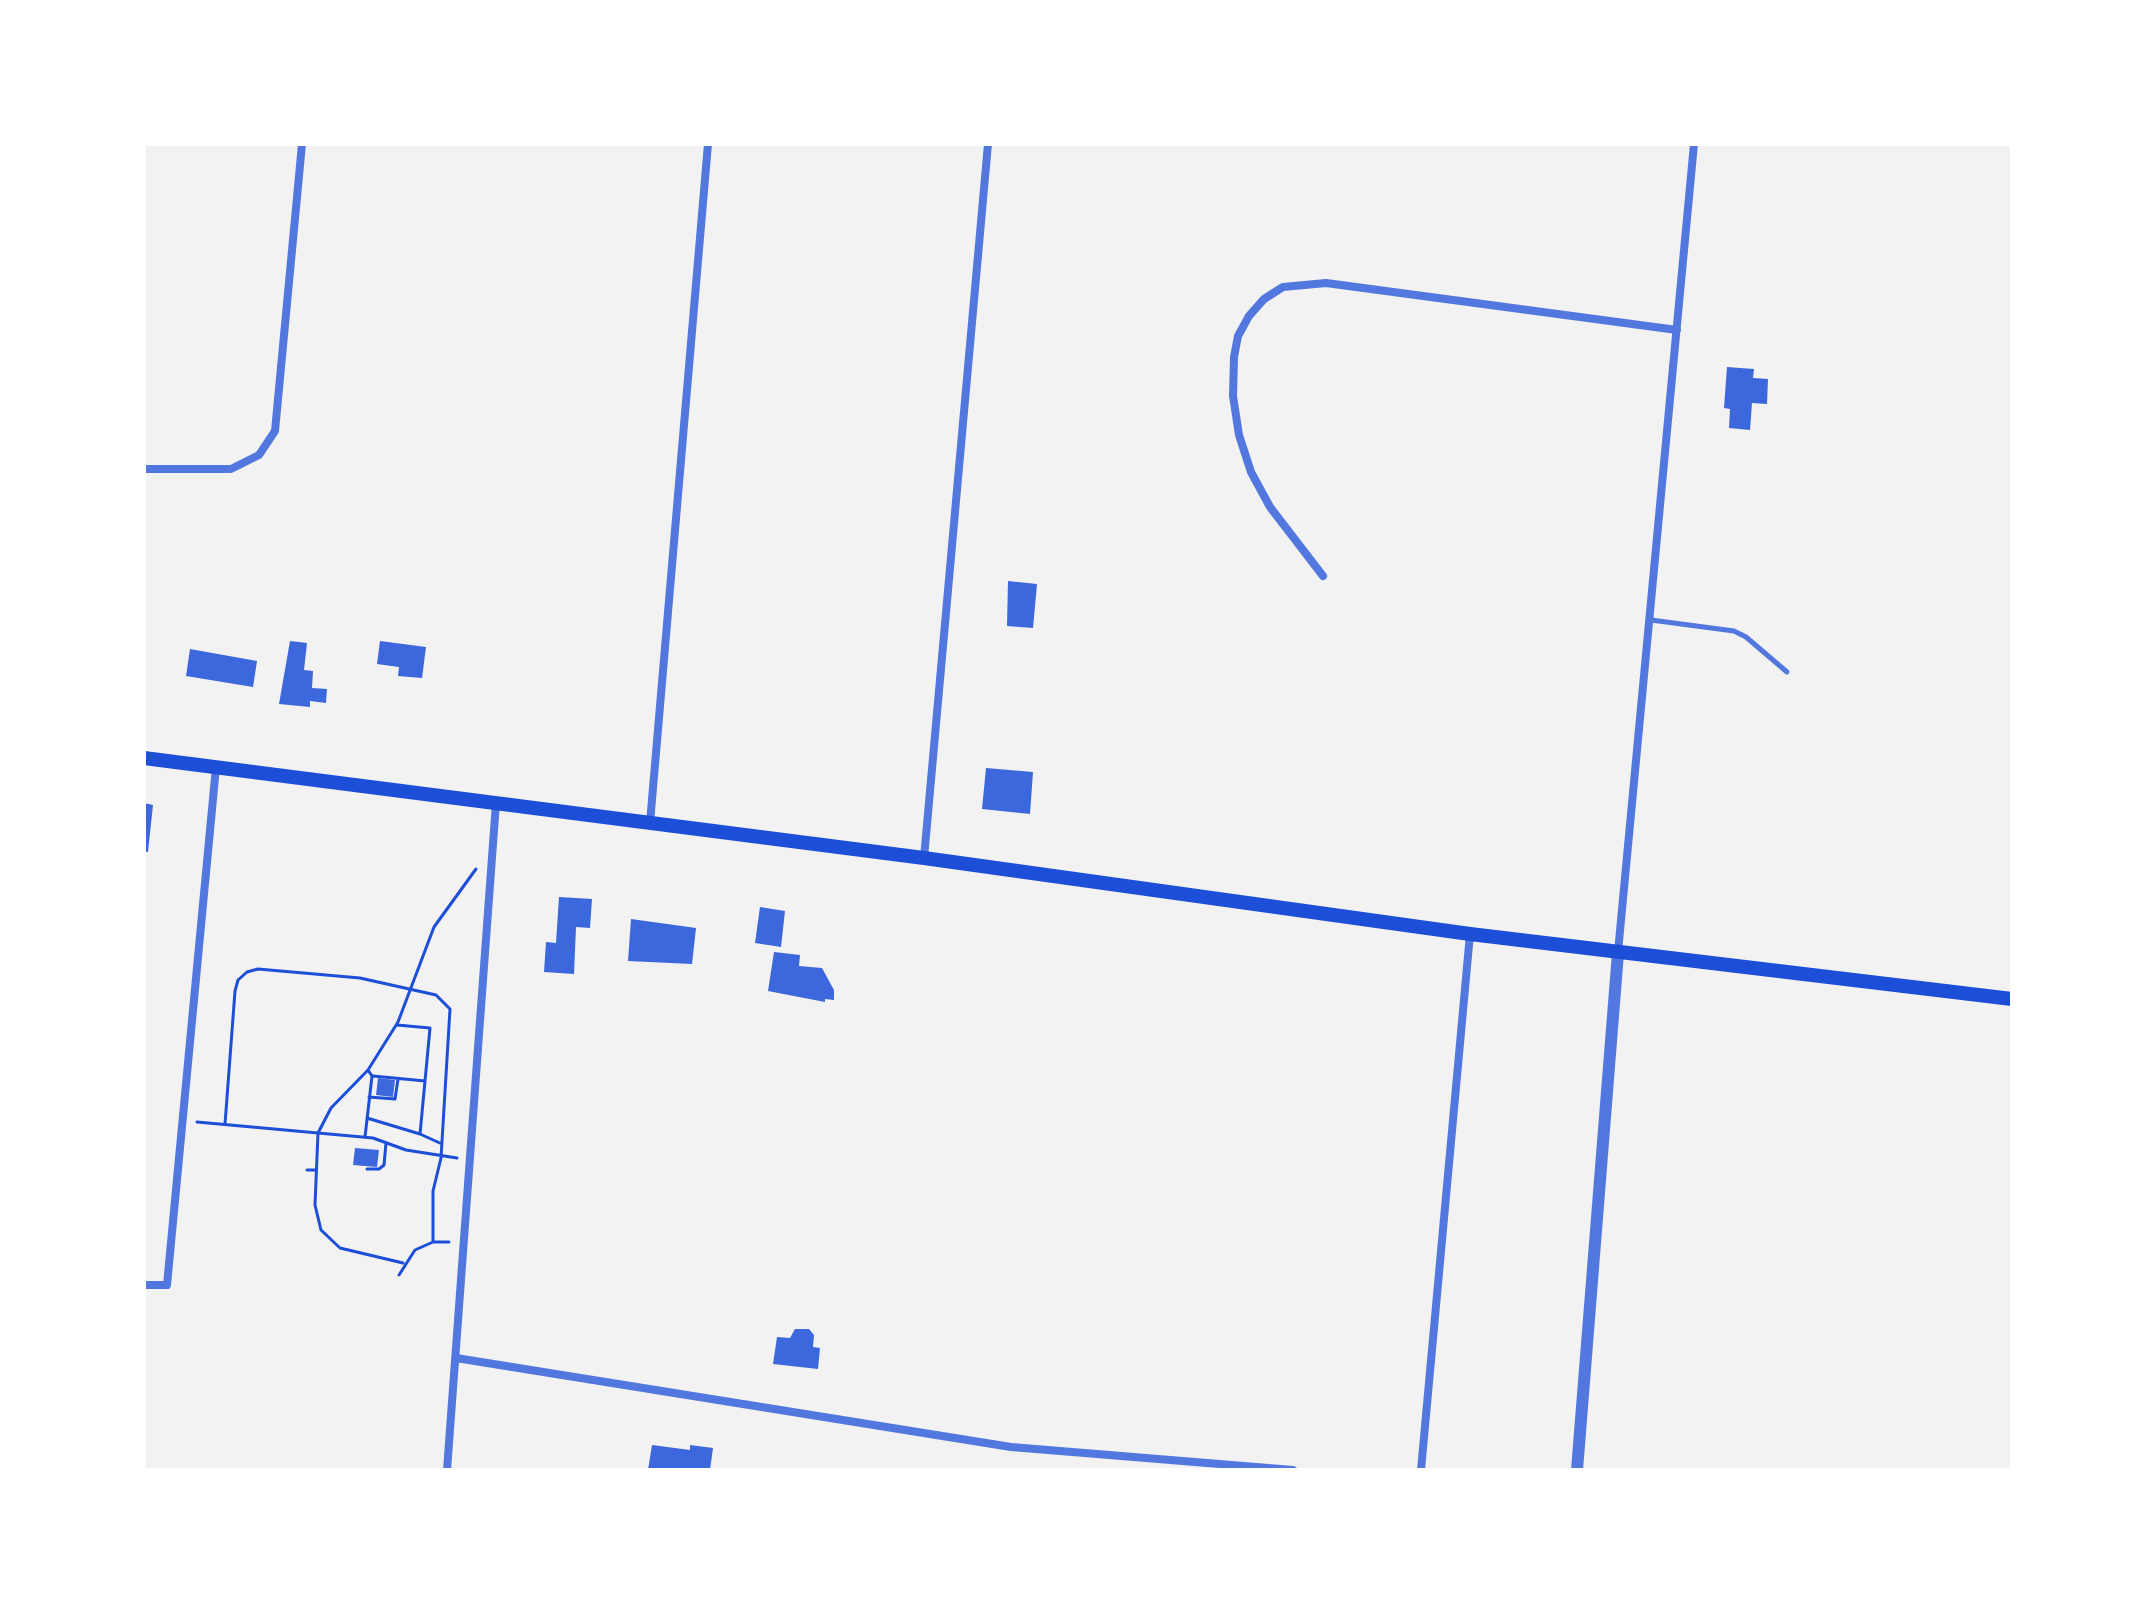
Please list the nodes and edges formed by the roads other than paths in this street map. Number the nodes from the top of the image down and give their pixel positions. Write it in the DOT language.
graph roads {
  1 [pos="302,144"];
  2 [pos="708,144"];
  3 [pos="988,144"];
  4 [pos="1694,144"];
  5 [pos="1677,330"];
  6 [pos="144,469"];
  7 [pos="1323,576"];
  8 [pos="1651,620"];
  9 [pos="1787,672"];
  10 [pos="144,758"];
  11 [pos="216,767"];
  12 [pos="496,803"];
  13 [pos="650,823"];
  14 [pos="924,858"];
  15 [pos="1470,934"];
  16 [pos="1618,953"];
  17 [pos="2012,999"];
  18 [pos="144,1285"];
  19 [pos="456,1358"];
  20 [pos="447,1470"];
  21 [pos="1293,1470"];
  22 [pos="1421,1470"];
  23 [pos="1577,1470"];
  1 -- 6 [label="street"];
  2 -- 13 [label="street"];
  3 -- 14 [label="street"];
  4 -- 5 [label="street"];
  5 -- 7 [label="street"];
  5 -- 8 [label="street"];
  8 -- 9 [label="lane"];
  8 -- 16 [label="street"];
  10 -- 11 [label="main road"];
  11 -- 12 [label="main road"];
  11 -- 18 [label="street"];
  12 -- 13 [label="main road"];
  12 -- 19 [label="street"];
  13 -- 14 [label="main road"];
  14 -- 15 [label="main road"];
  15 -- 16 [label="main road"];
  15 -- 22 [label="street"];
  16 -- 17 [label="main road"];
  16 -- 23 [label="street"];
  19 -- 20 [label="street"];
  19 -- 21 [label="street"];
}
